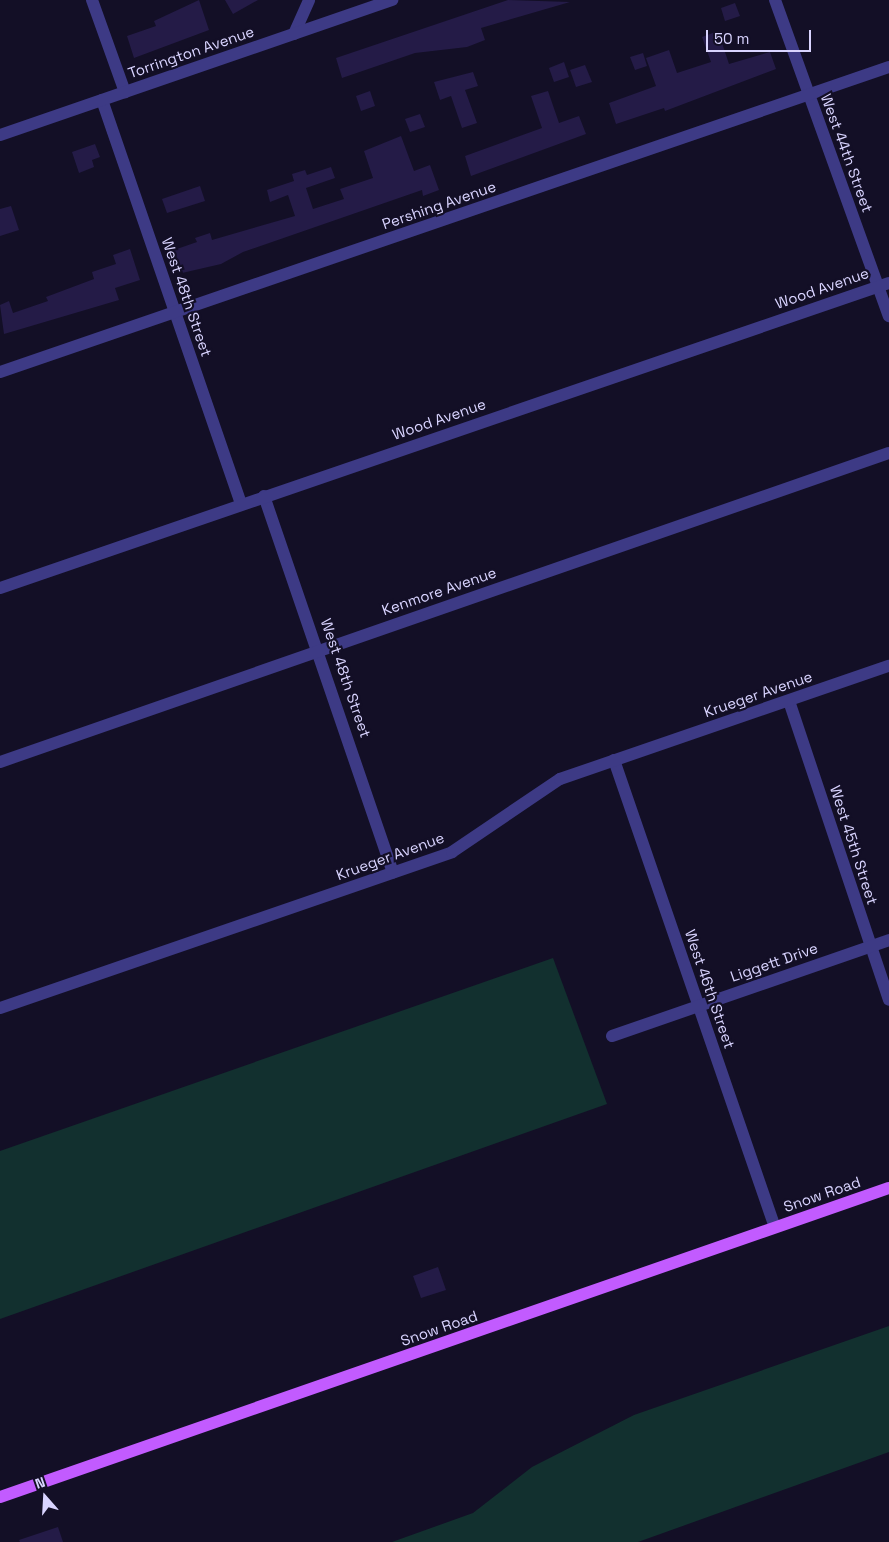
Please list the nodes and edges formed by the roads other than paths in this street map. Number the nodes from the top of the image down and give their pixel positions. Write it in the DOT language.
graph roads {
  1 [pos="92,0"];
  2 [pos="309,0"];
  3 [pos="392,0"];
  4 [pos="775,0"];
  5 [pos="294,34"];
  6 [pos="889,67"];
  7 [pos="125,92"];
  8 [pos="808,95"];
  9 [pos="102,100"];
  10 [pos="0,135"];
  11 [pos="884,284"];
  12 [pos="175,313"];
  13 [pos="889,316"];
  14 [pos="0,372"];
  15 [pos="889,453"];
  16 [pos="264,496"];
  17 [pos="241,504"];
  18 [pos="0,588"];
  19 [pos="320,649"];
  20 [pos="889,666"];
  21 [pos="789,701"];
  22 [pos="614,760"];
  23 [pos="0,762"];
  24 [pos="393,872"];
  25 [pos="889,940"];
  26 [pos="870,947"];
  27 [pos="889,1000"];
  28 [pos="699,1005"];
  29 [pos="0,1008"];
  30 [pos="612,1036"];
  31 [pos="889,1188"];
  32 [pos="775,1227"];
  33 [pos="0,1498"];
  1 -- 7 [label="street"];
  2 -- 5 [label="street"];
  3 -- 5 [label="street, Torrington Avenue"];
  4 -- 8 [label="street, West 44th Street"];
  5 -- 7 [label="street, Torrington Avenue"];
  6 -- 8 [label="street, Pershing Avenue"];
  7 -- 9 [label="street, Torrington Avenue"];
  8 -- 11 [label="street, West 44th Street"];
  8 -- 12 [label="street, Pershing Avenue"];
  9 -- 10 [label="street, Torrington Avenue"];
  9 -- 12 [label="street, West 48th Street"];
  11 -- 13 [label="street, West 44th Street"];
  11 -- 16 [label="street, Wood Avenue"];
  12 -- 14 [label="street, Pershing Avenue"];
  12 -- 17 [label="street, West 48th Street"];
  15 -- 19 [label="street, Kenmore Avenue"];
  16 -- 17 [label="street, Wood Avenue"];
  16 -- 19 [label="street, West 48th Street"];
  17 -- 18 [label="street, Wood Avenue"];
  19 -- 23 [label="street, Kenmore Avenue"];
  19 -- 24 [label="street, West 48th Street"];
  20 -- 21 [label="street, Krueger Avenue"];
  21 -- 22 [label="street, Krueger Avenue"];
  21 -- 26 [label="street, West 45th Street"];
  22 -- 24 [label="street, Krueger Avenue"];
  22 -- 28 [label="street, West 46th Street"];
  24 -- 29 [label="street, Krueger Avenue"];
  25 -- 26 [label="street, Liggett Drive"];
  26 -- 27 [label="street, West 45th Street"];
  26 -- 28 [label="street, Liggett Drive"];
  28 -- 30 [label="street, Liggett Drive"];
  28 -- 32 [label="street, West 46th Street"];
  31 -- 32 [label="main road, Snow Road"];
  32 -- 33 [label="main road, Snow Road"];
}
